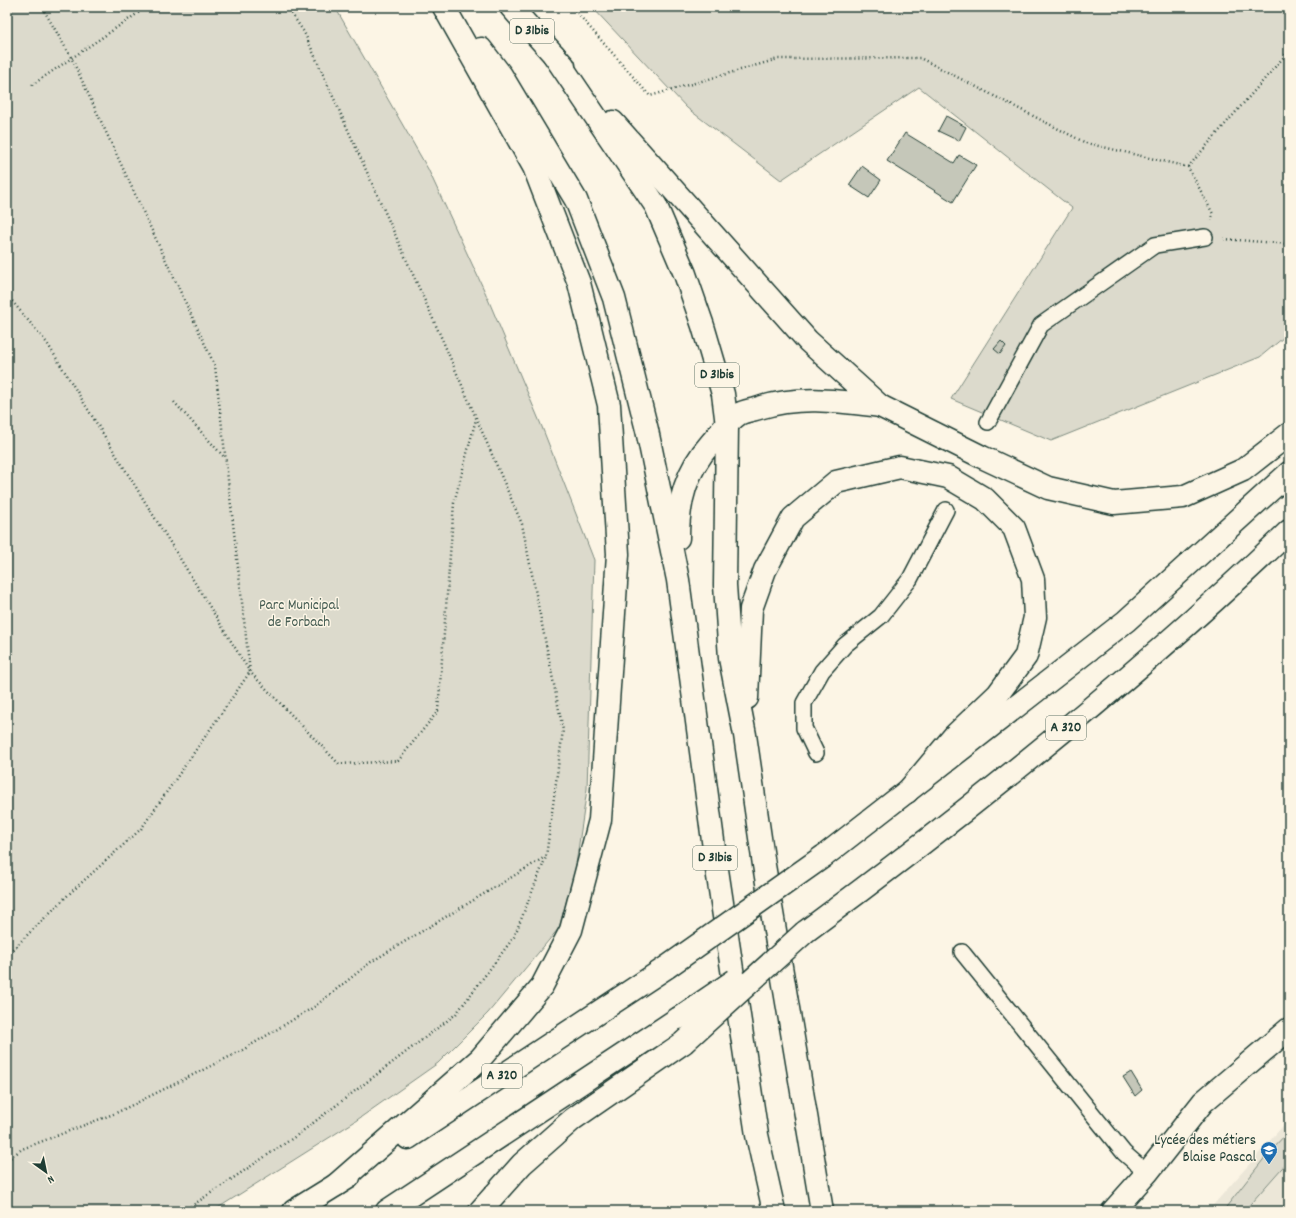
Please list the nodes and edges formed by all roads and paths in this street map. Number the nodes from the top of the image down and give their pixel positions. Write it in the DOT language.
graph roads {
  1 [pos="42,7"];
  2 [pos="147,7"];
  3 [pos="287,7"];
  4 [pos="444,7"];
  5 [pos="449,7"];
  6 [pos="511,7"];
  7 [pos="572,7"];
  8 [pos="1289,51"];
  9 [pos="554,55"];
  10 [pos="72,59"];
  11 [pos="32,85"];
  12 [pos="1188,167"];
  13 [pos="1205,237"];
  14 [pos="1289,244"];
  15 [pos="7,295"];
  16 [pos="174,402"];
  17 [pos="880,406"];
  18 [pos="476,418"];
  19 [pos="988,422"];
  20 [pos="728,425"];
  21 [pos="1289,434"];
  22 [pos="226,458"];
  23 [pos="1289,473"];
  24 [pos="946,510"];
  25 [pos="1289,531"];
  26 [pos="678,580"];
  27 [pos="250,672"];
  28 [pos="745,735"];
  29 [pos="816,753"];
  30 [pos="907,792"];
  31 [pos="546,856"];
  32 [pos="805,932"];
  33 [pos="962,952"];
  34 [pos="7,955"];
  35 [pos="1289,1029"];
  36 [pos="757,1135"];
  37 [pos="7,1160"];
  38 [pos="1147,1173"];
  39 [pos="336,1185"];
  40 [pos="184,1211"];
  41 [pos="294,1211"];
  42 [pos="387,1211"];
  43 [pos="480,1211"];
  44 [pos="758,1211"];
  45 [pos="774,1211"];
  46 [pos="822,1211"];
  47 [pos="1113,1211"];
  1 -- 10 [label="path"];
  2 -- 10 [label="path"];
  3 -- 18 [label="path"];
  4 -- 39 [label="main road"];
  5 -- 26 [label="main road, D 31bis"];
  6 -- 9 [label="main road, D 31bis"];
  7 -- 12 [label="path"];
  8 -- 12 [label="path"];
  9 -- 17 [label="main road"];
  9 -- 20 [label="main road, D 31bis"];
  10 -- 11 [label="path"];
  10 -- 22 [label="path"];
  12 -- 13 [label="path"];
  13 -- 14 [label="path"];
  13 -- 19 [label="lane"];
  15 -- 27 [label="path"];
  16 -- 22 [label="path"];
  17 -- 20 [label="main road"];
  17 -- 21 [label="main road"];
  18 -- 27 [label="path"];
  18 -- 31 [label="path"];
  20 -- 26 [label="main road"];
  20 -- 28 [label="main road, D 31bis"];
  22 -- 27 [label="path"];
  23 -- 30 [label="main road, A 320"];
  24 -- 29 [label="lane"];
  25 -- 32 [label="main road, A 320"];
  26 -- 36 [label="main road, D 31bis"];
  27 -- 34 [label="path"];
  28 -- 30 [label="main road"];
  28 -- 46 [label="main road, D 31bis"];
  30 -- 39 [label="main road, A 320, bridge"];
  31 -- 37 [label="path"];
  31 -- 40 [label="path"];
  32 -- 42 [label="main road, A 320, bridge"];
  32 -- 43 [label="main road, bridge"];
  33 -- 38 [label="lane"];
  35 -- 38 [label="main road"];
  36 -- 44 [label="main road"];
  36 -- 45 [label="main road, D 31bis"];
  38 -- 47 [label="main road"];
  39 -- 41 [label="main road, A 320"];
}
